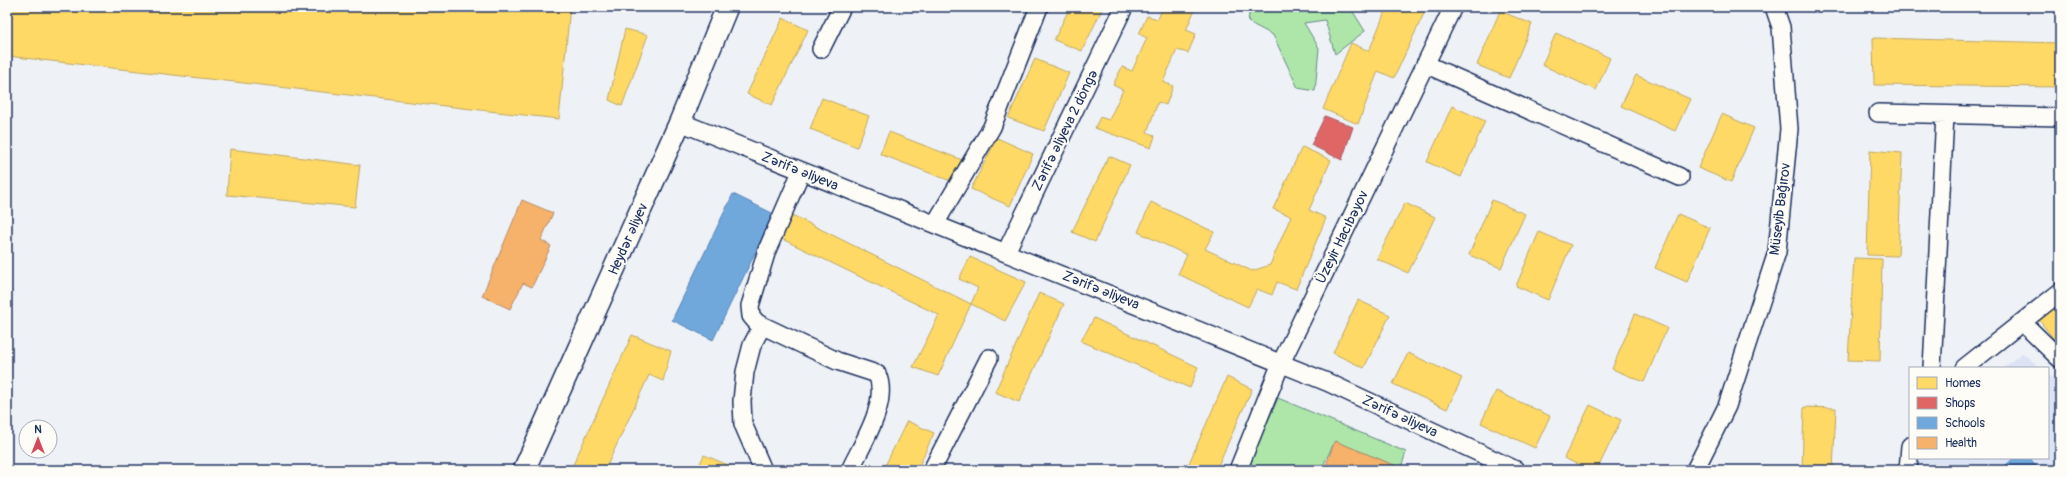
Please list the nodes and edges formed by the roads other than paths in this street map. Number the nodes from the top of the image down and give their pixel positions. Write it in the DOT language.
graph roads {
  1 [pos="727,7"];
  2 [pos="842,7"];
  3 [pos="1039,7"];
  4 [pos="1124,7"];
  5 [pos="1453,7"];
  6 [pos="1774,7"];
  7 [pos="821,49"];
  8 [pos="1425,64"];
  9 [pos="1878,113"];
  10 [pos="1945,115"];
  11 [pos="2060,117"];
  12 [pos="680,122"];
  13 [pos="801,172"];
  14 [pos="1680,178"];
  15 [pos="935,224"];
  16 [pos="1006,252"];
  17 [pos="2060,292"];
  18 [pos="2022,322"];
  19 [pos="762,326"];
  20 [pos="989,358"];
  21 [pos="2060,359"];
  22 [pos="1281,363"];
  23 [pos="1932,367"];
  24 [pos="1965,367"];
  25 [pos="1909,458"];
  26 [pos="524,470"];
  27 [pos="763,470"];
  28 [pos="850,470"];
  29 [pos="932,470"];
  30 [pos="1238,470"];
  31 [pos="1516,470"];
  32 [pos="1695,470"];
  33 [pos="1908,470"];
  1 -- 12 [label="main road, Heydər Əliyev"];
  2 -- 7 [label="street"];
  3 -- 15 [label="street"];
  4 -- 16 [label="street, Zərifə Əliyeva 2 döngə"];
  5 -- 8 [label="street, Üzeyir Hacıbəyov"];
  6 -- 32 [label="street, Müseyib Bağırov"];
  8 -- 14 [label="street"];
  8 -- 22 [label="street, Üzeyir Hacıbəyov"];
  9 -- 10 [label="street"];
  10 -- 11 [label="street"];
  10 -- 23 [label="street"];
  12 -- 13 [label="street, Zərifə Əliyeva"];
  12 -- 26 [label="main road, Heydər Əliyev"];
  13 -- 15 [label="street, Zərifə Əliyeva"];
  13 -- 19 [label="street"];
  15 -- 16 [label="street, Zərifə Əliyeva"];
  16 -- 22 [label="street, Zərifə Əliyeva"];
  17 -- 18 [label="street"];
  18 -- 21 [label="street"];
  18 -- 24 [label="street"];
  19 -- 27 [label="street"];
  19 -- 28 [label="street"];
  20 -- 29 [label="street"];
  22 -- 30 [label="street, Üzeyir Hacıbəyov"];
  22 -- 31 [label="street, Zərifə Əliyeva"];
  25 -- 33 [label="street"];
}
